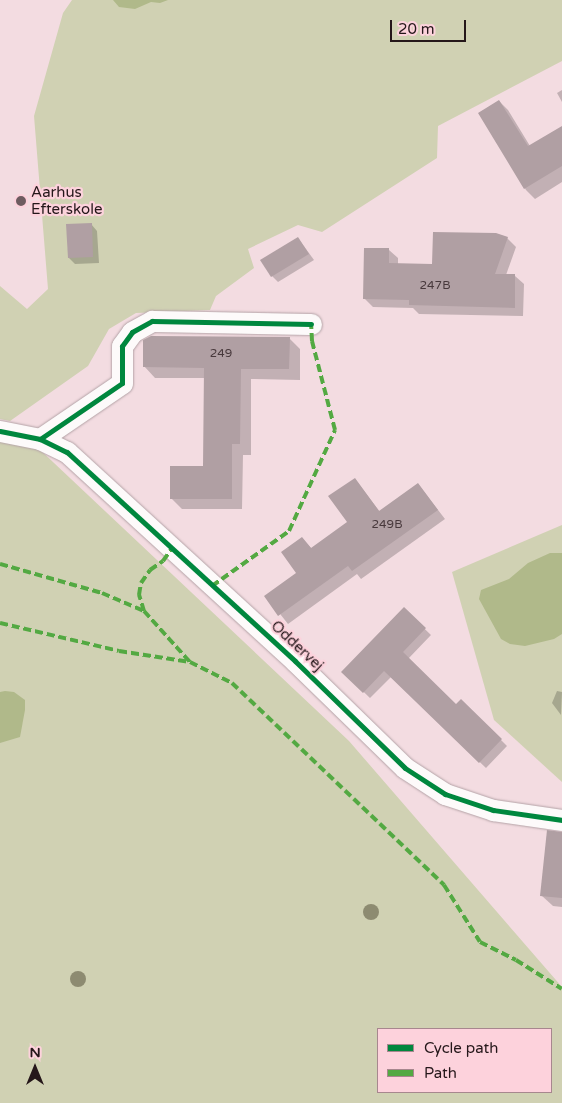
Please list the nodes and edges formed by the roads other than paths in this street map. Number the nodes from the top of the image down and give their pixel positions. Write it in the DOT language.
graph roads {
  1 [pos="311,324"];
  2 [pos="0,431"];
  3 [pos="40,439"];
  4 [pos="562,820"];
  1 -- 3 [label="street"];
  2 -- 3 [label="street, Oddervej"];
  3 -- 4 [label="street, Oddervej"];
}
